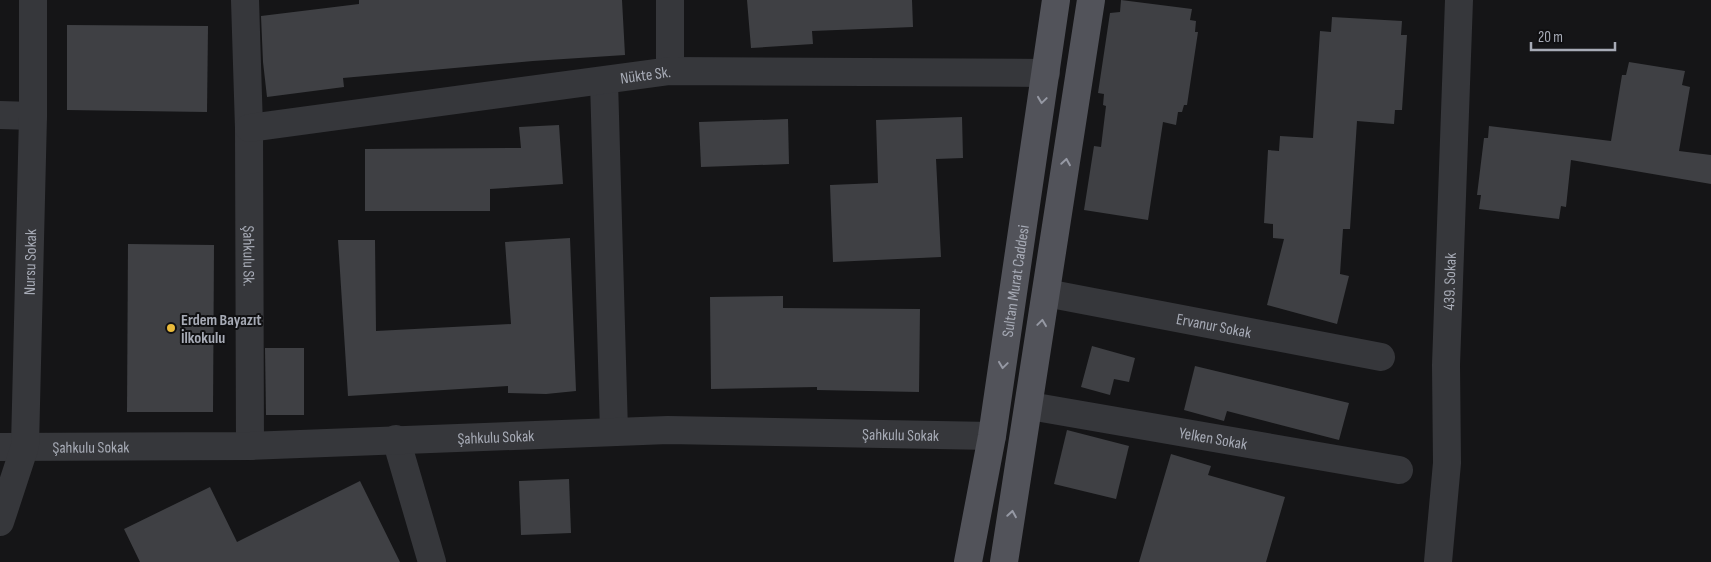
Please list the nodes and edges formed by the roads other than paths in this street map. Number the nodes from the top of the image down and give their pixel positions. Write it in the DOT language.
graph roads {
  1 [pos="33,0"];
  2 [pos="245,0"];
  3 [pos="670,0"];
  4 [pos="1056,0"];
  5 [pos="1091,0"];
  6 [pos="1459,0"];
  7 [pos="670,71"];
  8 [pos="1046,73"];
  9 [pos="604,81"];
  10 [pos="0,115"];
  11 [pos="33,116"];
  12 [pos="249,128"];
  13 [pos="1046,293"];
  14 [pos="1381,357"];
  15 [pos="1030,406"];
  16 [pos="614,432"];
  17 [pos="992,436"];
  18 [pos="396,439"];
  19 [pos="13,446"];
  20 [pos="250,446"];
  21 [pos="1398,470"];
  22 [pos="0,522"];
  23 [pos="432,562"];
  24 [pos="968,562"];
  25 [pos="1004,562"];
  26 [pos="1438,562"];
  1 -- 11 [label="street, Nursu Sokak"];
  2 -- 12 [label="street, Şahkulu Sk."];
  3 -- 7 [label="street"];
  4 -- 8 [label="main road, Sultan Murat Caddesi"];
  13 -- 5 [label="main road, Sultan Murat Caddesi, one-way"];
  6 -- 26 [label="street, 439. Sokak"];
  7 -- 8 [label="street, Nükte Sk."];
  7 -- 9 [label="street, Nükte Sk."];
  8 -- 17 [label="main road, Sultan Murat Caddesi, one-way"];
  9 -- 12 [label="street, Nükte Sk."];
  9 -- 16 [label="street"];
  10 -- 11 [label="street"];
  11 -- 19 [label="street, Nursu Sokak"];
  12 -- 20 [label="street, Şahkulu Sk."];
  13 -- 14 [label="street, Ervanur Sokak"];
  15 -- 13 [label="main road, Sultan Murat Caddesi, one-way"];
  15 -- 21 [label="street, Yelken Sokak"];
  25 -- 15 [label="main road, Sultan Murat Caddesi, one-way"];
  16 -- 17 [label="street, Şahkulu Sokak"];
  16 -- 18 [label="street, Şahkulu Sokak"];
  17 -- 24 [label="main road, Sultan Murat Caddesi"];
  18 -- 20 [label="street, Şahkulu Sokak"];
  18 -- 23 [label="street"];
  19 -- 20 [label="street, Şahkulu Sokak"];
  19 -- 22 [label="street, Nursu Sokak"];
}
